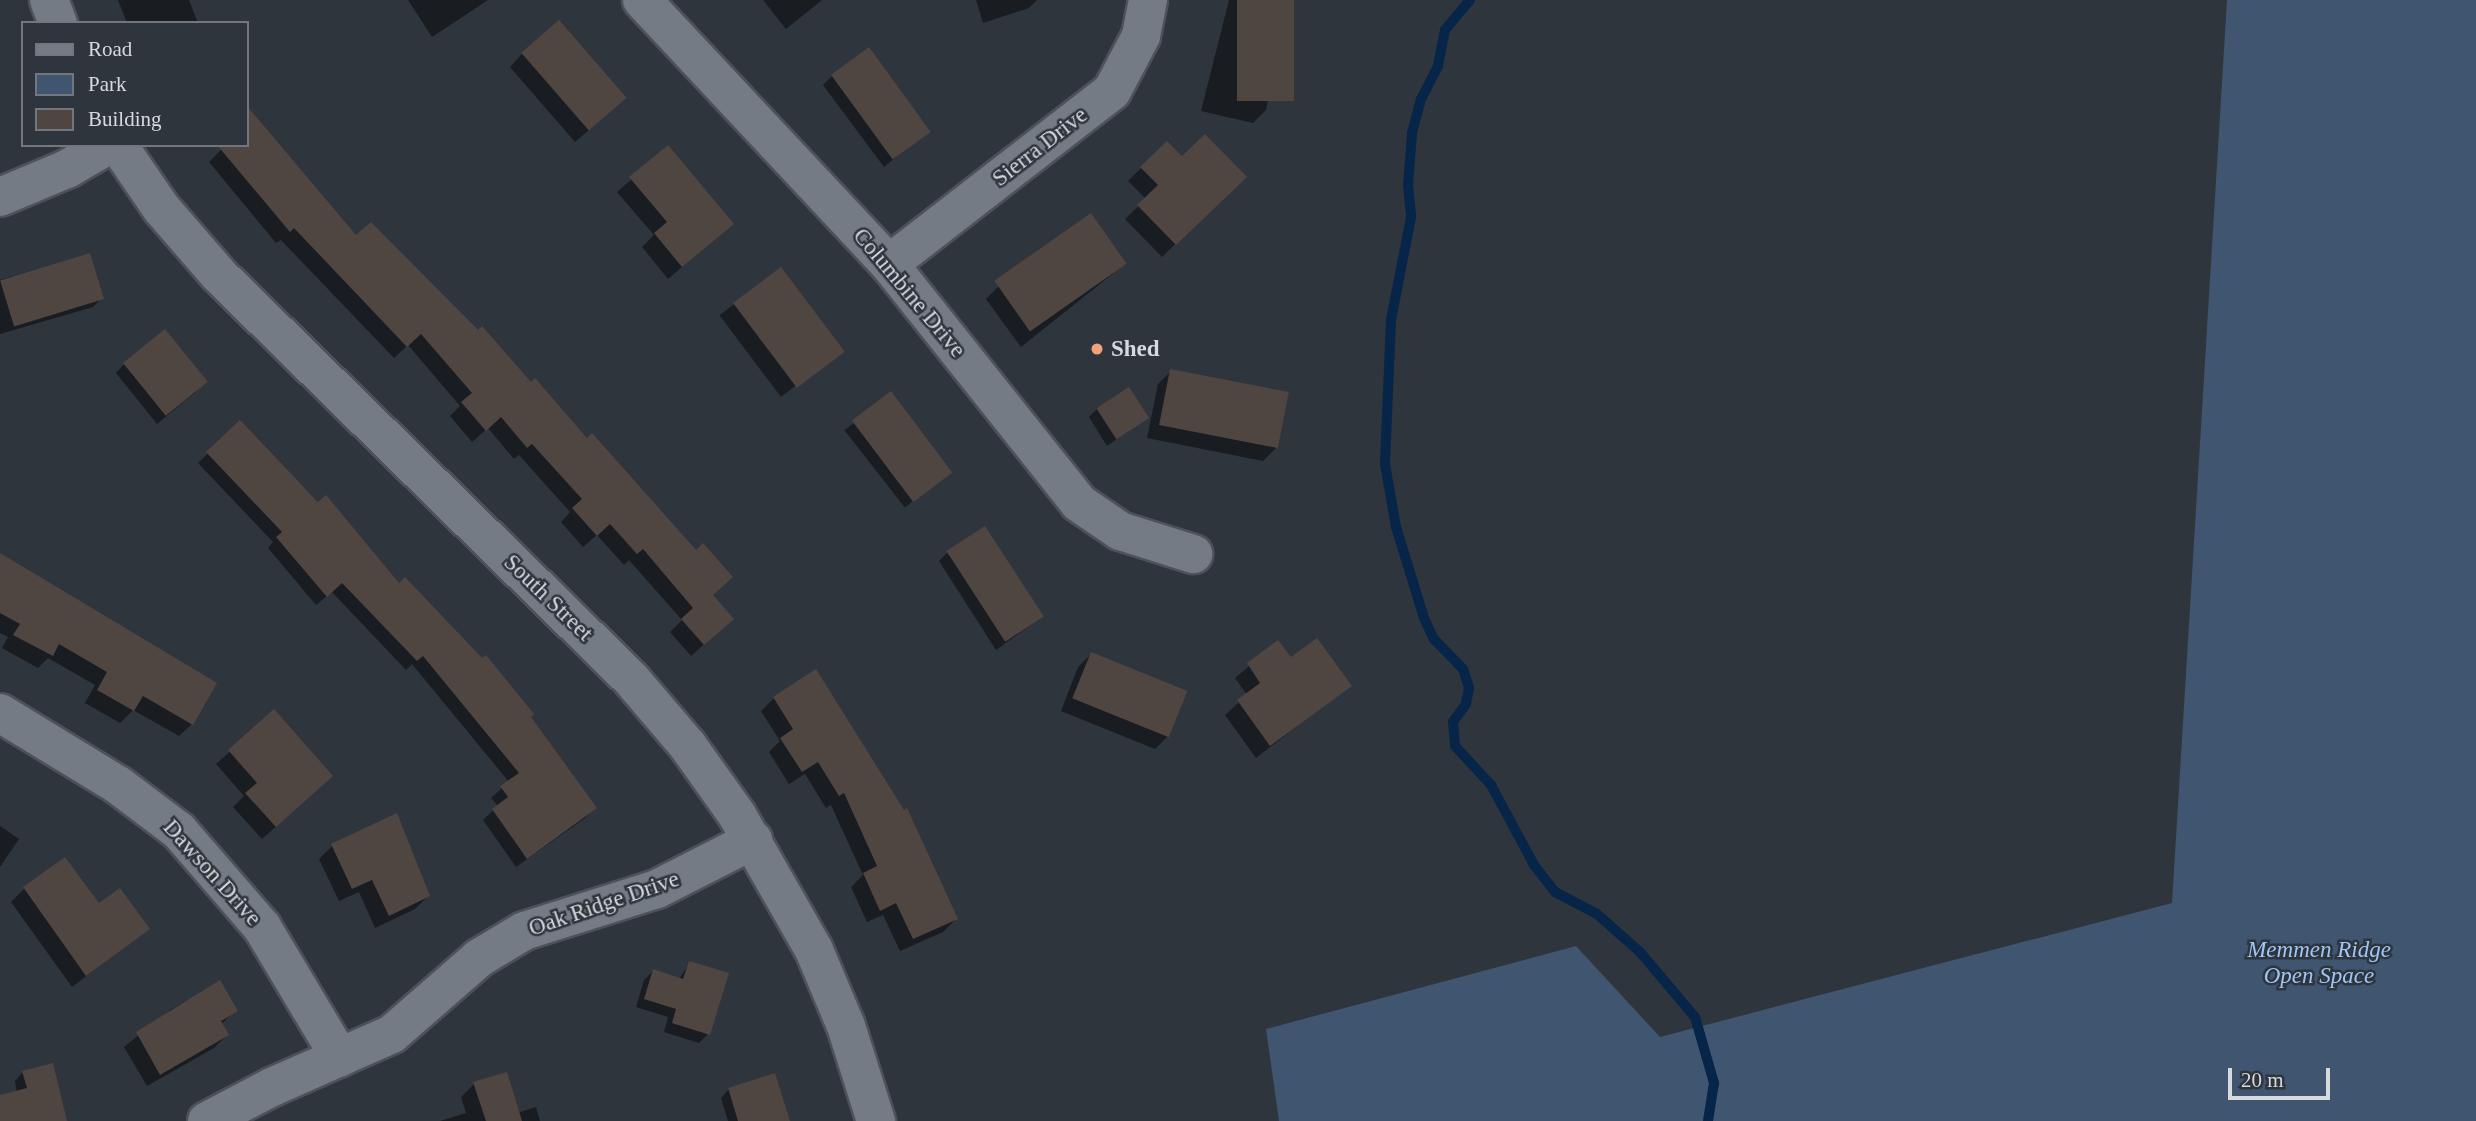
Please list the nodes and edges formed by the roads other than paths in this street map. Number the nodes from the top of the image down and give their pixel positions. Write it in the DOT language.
graph roads {
  1 [pos="49,0"];
  2 [pos="642,0"];
  3 [pos="1148,0"];
  4 [pos="57,21"];
  5 [pos="105,147"];
  6 [pos="119,147"];
  7 [pos="0,198"];
  8 [pos="889,264"];
  9 [pos="1193,554"];
  10 [pos="0,713"];
  11 [pos="753,840"];
  12 [pos="340,1059"];
  13 [pos="207,1121"];
  14 [pos="876,1121"];
  1 -- 4 [label="street"];
  2 -- 8 [label="street, Columbine Drive"];
  3 -- 8 [label="street, Sierra Drive"];
  5 -- 7 [label="street"];
  6 -- 11 [label="street, South Street"];
  8 -- 9 [label="street, Columbine Drive"];
  10 -- 12 [label="street, Dawson Drive"];
  11 -- 12 [label="street, Oak Ridge Drive"];
  11 -- 14 [label="street, South Street"];
  12 -- 13 [label="street, Oak Ridge Drive"];
}
